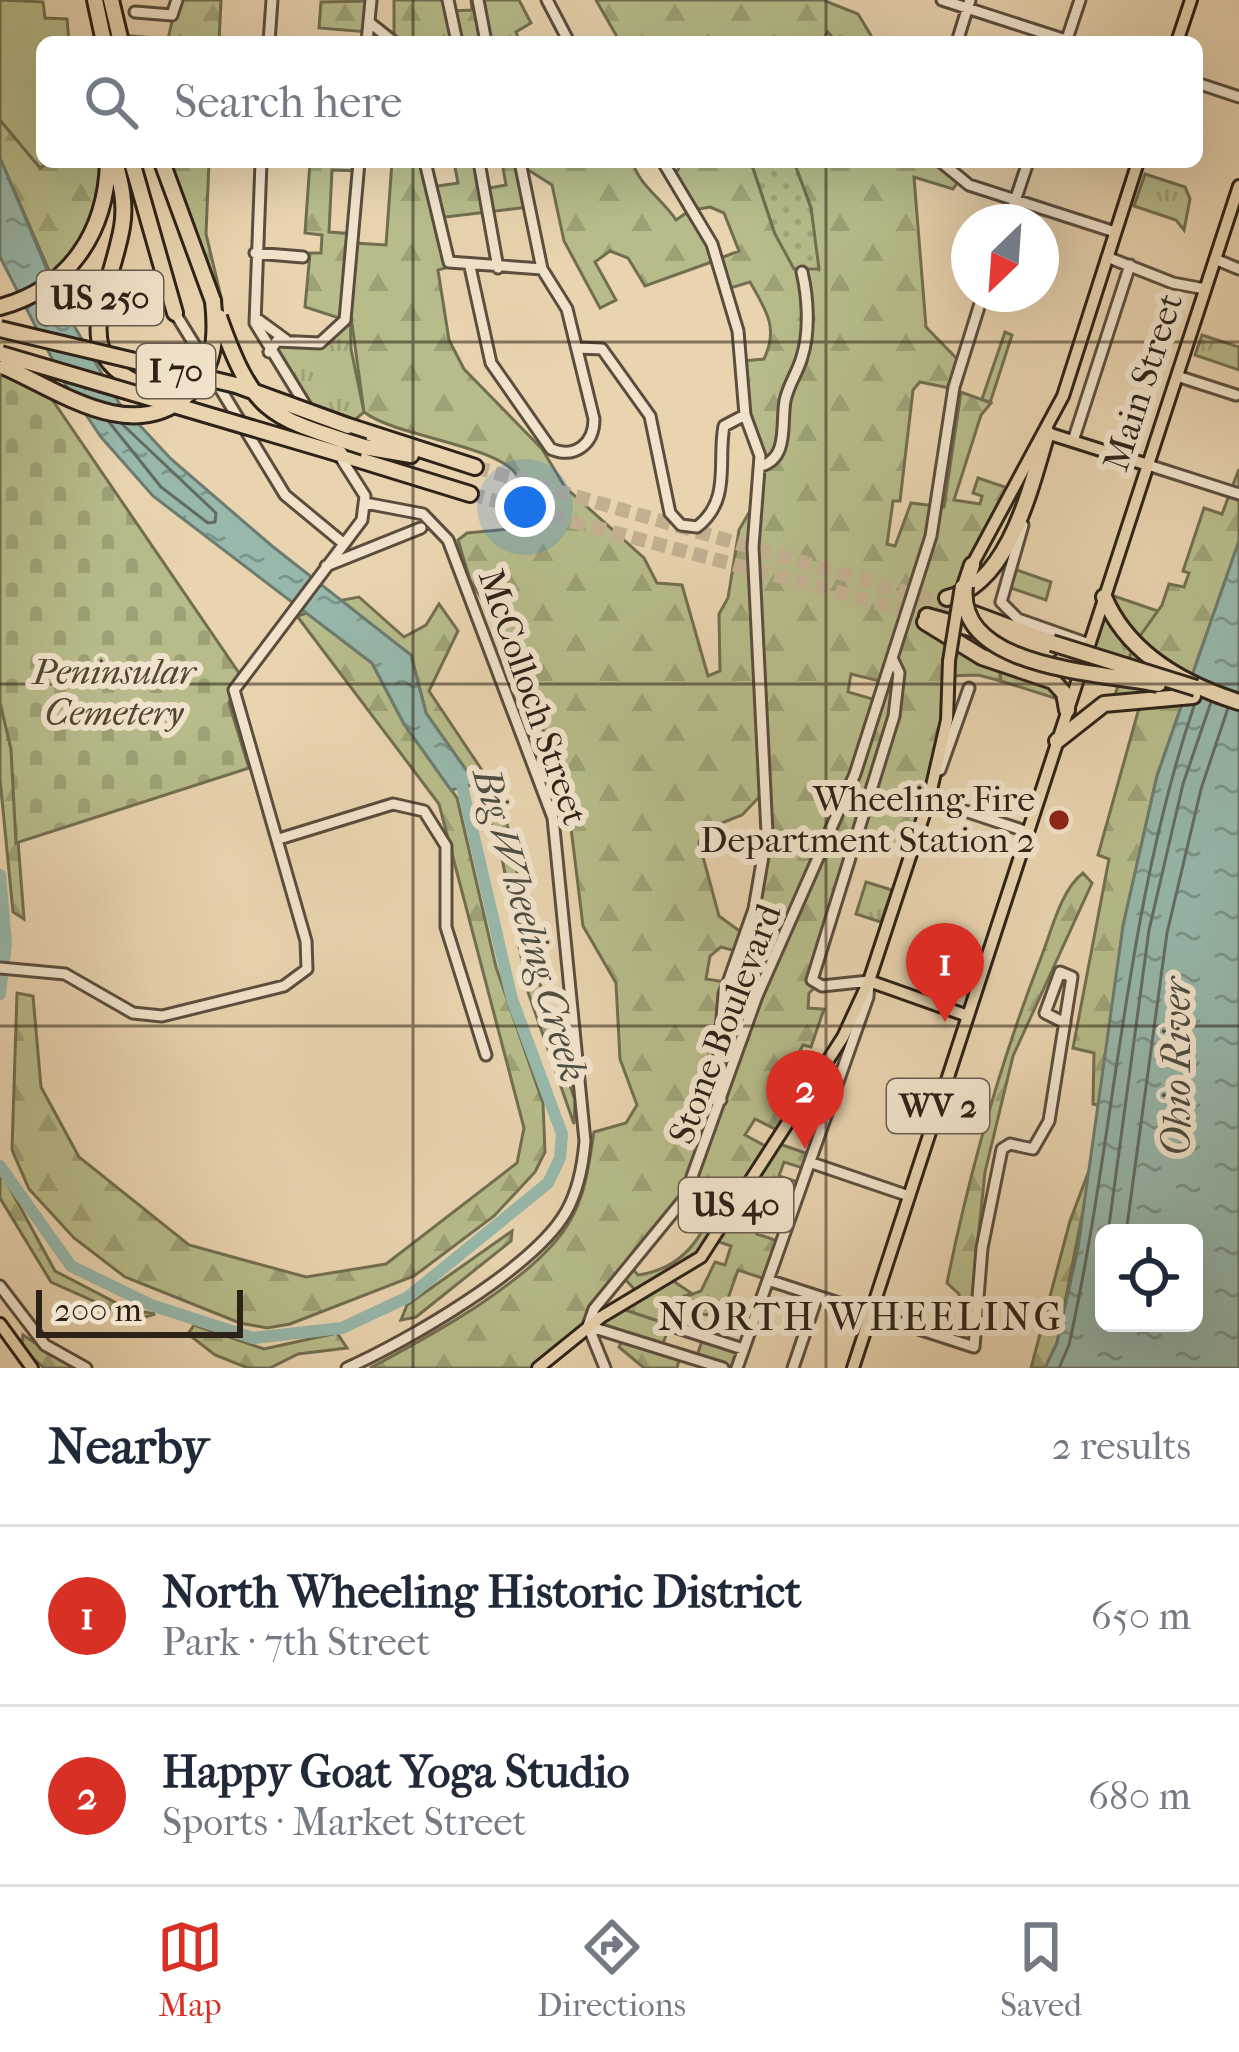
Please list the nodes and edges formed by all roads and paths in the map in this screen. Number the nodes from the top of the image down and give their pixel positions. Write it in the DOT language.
graph roads {
  1 [pos="93,0"];
  2 [pos="108,0"];
  3 [pos="177,0"];
  4 [pos="272,0"];
  5 [pos="370,0"];
  6 [pos="448,0"];
  7 [pos="478,0"];
  8 [pos="547,0"];
  9 [pos="942,0"];
  10 [pos="1080,0"];
  11 [pos="1191,0"];
  12 [pos="969,4"];
  13 [pos="135,12"];
  14 [pos="369,22"];
  15 [pos="93,36"];
  16 [pos="102,36"];
  17 [pos="116,36"];
  18 [pos="269,36"];
  19 [pos="368,36"];
  20 [pos="386,36"];
  21 [pos="456,36"];
  22 [pos="485,36"];
  23 [pos="566,36"];
  24 [pos="959,36"];
  25 [pos="1052,36"];
  26 [pos="1070,36"];
  27 [pos="1179,36"];
  28 [pos="1203,85"];
  29 [pos="1239,97"];
  30 [pos="110,168"];
  31 [pos="112,168"];
  32 [pos="133,168"];
  33 [pos="143,168"];
  34 [pos="164,168"];
  35 [pos="261,168"];
  36 [pos="358,168"];
  37 [pos="426,168"];
  38 [pos="480,168"];
  39 [pos="521,168"];
  40 [pos="666,168"];
  41 [pos="947,168"];
  42 [pos="1026,168"];
  43 [pos="1136,168"];
  44 [pos="1239,186"];
  45 [pos="1016,200"];
  46 [pos="1015,204"];
  47 [pos="147,221"];
  48 [pos="1115,232"];
  49 [pos="255,253"];
  50 [pos="303,257"];
  51 [pos="1107,257"];
  52 [pos="1215,259"];
  53 [pos="1130,265"];
  54 [pos="470,267"];
  55 [pos="498,268"];
  56 [pos="542,269"];
  57 [pos="1239,269"];
  58 [pos="802,272"];
  59 [pos="1205,289"];
  60 [pos="213,301"];
  61 [pos="0,307"];
  62 [pos="977,312"];
  63 [pos="175,314"];
  64 [pos="254,315"];
  65 [pos="0,329"];
  66 [pos="290,342"];
  67 [pos="578,348"];
  68 [pos="269,352"];
  69 [pos="1,360"];
  70 [pos="1177,376"];
  71 [pos="1235,395"];
  72 [pos="745,415"];
  73 [pos="1046,433"];
  74 [pos="1073,441"];
  75 [pos="340,454"];
  76 [pos="1148,464"];
  77 [pos="761,466"];
  78 [pos="475,467"];
  79 [pos="358,483"];
  80 [pos="470,494"];
  81 [pos="1239,494"];
  82 [pos="365,503"];
  83 [pos="389,505"];
  84 [pos="362,520"];
  85 [pos="421,528"];
  86 [pos="343,543"];
  87 [pos="972,565"];
  88 [pos="325,568"];
  89 [pos="963,586"];
  90 [pos="1103,597"];
  91 [pos="1089,644"];
  92 [pos="1050,646"];
  93 [pos="892,658"];
  94 [pos="1080,669"];
  95 [pos="1046,678"];
  96 [pos="1158,684"];
  97 [pos="969,688"];
  98 [pos="1194,692"];
  99 [pos="1239,706"];
  100 [pos="1067,710"];
  101 [pos="1057,741"];
  102 [pos="930,796"];
  103 [pos="1028,832"];
  104 [pos="279,839"];
  105 [pos="0,968"];
  106 [pos="869,981"];
  107 [pos="968,1016"];
  108 [pos="1065,1022"];
  109 [pos="486,1055"];
  110 [pos="722,1106"];
  111 [pos="812,1163"];
  112 [pos="909,1196"];
  113 [pos="771,1282"];
  114 [pos="0,1286"];
  115 [pos="817,1297"];
  116 [pos="870,1313"];
  117 [pos="0,1324"];
  118 [pos="587,1326"];
  119 [pos="678,1328"];
  120 [pos="743,1349"];
  121 [pos="32,1368"];
  122 [pos="86,1368"];
  123 [pos="347,1368"];
  124 [pos="538,1368"];
  125 [pos="605,1368"];
  126 [pos="723,1368"];
  127 [pos="737,1368"];
  128 [pos="793,1368"];
  129 [pos="853,1368"];
  1 -- 15 [label="highway"];
  1 -- 16 [label="highway"];
  2 -- 17 [label="highway"];
  3 -- 13 [label="street"];
  4 -- 18 [label="street"];
  5 -- 14 [label="street"];
  6 -- 21 [label="street"];
  7 -- 22 [label="street"];
  8 -- 23 [label="street"];
  9 -- 12 [label="street"];
  10 -- 26 [label="street"];
  11 -- 27 [label="main road"];
  12 -- 24 [label="street"];
  12 -- 25 [label="street"];
  14 -- 19 [label="street"];
  14 -- 20 [label="street"];
  28 -- 29 [label="street"];
  30 -- 61 [label="highway"];
  31 -- 75 [label="highway, US 250, bridge"];
  32 -- 47 [label="highway"];
  33 -- 47 [label="highway"];
  34 -- 60 [label="highway, US 250"];
  35 -- 49 [label="street"];
  36 -- 66 [label="street"];
  37 -- 54 [label="street"];
  38 -- 55 [label="street"];
  39 -- 56 [label="street"];
  40 -- 72 [label="street"];
  41 -- 45 [label="street"];
  42 -- 45 [label="street"];
  43 -- 48 [label="main road"];
  44 -- 52 [label="main road, Main Street"];
  45 -- 46 [label="street"];
  45 -- 48 [label="street"];
  47 -- 63 [label="highway"];
  48 -- 51 [label="main road"];
  49 -- 50 [label="street"];
  49 -- 64 [label="street"];
  51 -- 53 [label="street"];
  51 -- 73 [label="main road"];
  52 -- 57 [label="street"];
  52 -- 59 [label="main road, Main Street"];
  53 -- 59 [label="street"];
  53 -- 74 [label="street"];
  54 -- 55 [label="street"];
  54 -- 67 [label="street"];
  55 -- 56 [label="street"];
  56 -- 67 [label="street"];
  58 -- 77 [label="street"];
  59 -- 70 [label="main road, Main Street"];
  60 -- 69 [label="highway, bridge"];
  60 -- 78 [label="highway, US 250, bridge"];
  62 -- 93 [label="street, Stone Boulevard"];
  63 -- 86 [label="street"];
  64 -- 66 [label="street"];
  64 -- 68 [label="street"];
  65 -- 78 [label="highway, I 70, bridge"];
  66 -- 68 [label="street"];
  67 -- 72 [label="street"];
  68 -- 79 [label="street"];
  69 -- 75 [label="highway, I 70, bridge"];
  70 -- 71 [label="street"];
  70 -- 76 [label="main road, Main Street"];
  72 -- 77 [label="street"];
  73 -- 74 [label="main road"];
  73 -- 87 [label="main road"];
  73 -- 91 [label="street"];
  73 -- 92 [label="highway"];
  74 -- 76 [label="main road"];
  75 -- 80 [label="highway, I 70"];
  76 -- 81 [label="street"];
  76 -- 90 [label="main road, Main Street"];
  77 -- 110 [label="street"];
  79 -- 82 [label="street"];
  79 -- 83 [label="street"];
  82 -- 83 [label="street, McColloch Street"];
  82 -- 84 [label="street"];
  83 -- 84 [label="street"];
  83 -- 123 [label="street, McColloch Street"];
  84 -- 86 [label="street"];
  85 -- 88 [label="street"];
  86 -- 88 [label="street"];
  87 -- 89 [label="highway"];
  88 -- 104 [label="street"];
  89 -- 96 [label="highway, bridge"];
  89 -- 102 [label="main road, US 40, bridge"];
  90 -- 91 [label="main road, Main Street"];
  90 -- 98 [label="highway, bridge"];
  91 -- 94 [label="main road, Main Street"];
  92 -- 95 [label="highway"];
  92 -- 96 [label="highway, bridge"];
  92 -- 98 [label="highway, bridge"];
  93 -- 106 [label="street"];
  93 -- 110 [label="street, Stone Boulevard"];
  94 -- 95 [label="highway"];
  94 -- 100 [label="main road, Main Street"];
  95 -- 100 [label="highway"];
  96 -- 98 [label="highway, bridge"];
  97 -- 102 [label="street"];
  98 -- 99 [label="highway"];
  98 -- 101 [label="highway"];
  100 -- 101 [label="main road, Main Street"];
  101 -- 103 [label="main road, Main Street"];
  102 -- 103 [label="street"];
  102 -- 106 [label="main road, US 40"];
  103 -- 107 [label="main road, Main Street"];
  104 -- 105 [label="street"];
  104 -- 109 [label="street"];
  106 -- 107 [label="main road"];
  106 -- 111 [label="street"];
  106 -- 118 [label="main road, US 40"];
  107 -- 112 [label="main road, WV 2"];
  108 -- 108 [label="street"];
  108 -- 116 [label="street"];
  110 -- 118 [label="street, Stone Boulevard"];
  111 -- 112 [label="street"];
  111 -- 113 [label="street"];
  112 -- 116 [label="main road, WV 2"];
  113 -- 115 [label="street"];
  113 -- 120 [label="street"];
  114 -- 122 [label="street"];
  115 -- 116 [label="street"];
  115 -- 128 [label="street"];
  116 -- 129 [label="main road, WV 2"];
  117 -- 121 [label="main road"];
  118 -- 124 [label="main road, US 40"];
  118 -- 125 [label="street"];
  118 -- 126 [label="street"];
  119 -- 120 [label="street"];
  120 -- 127 [label="street"];
}
